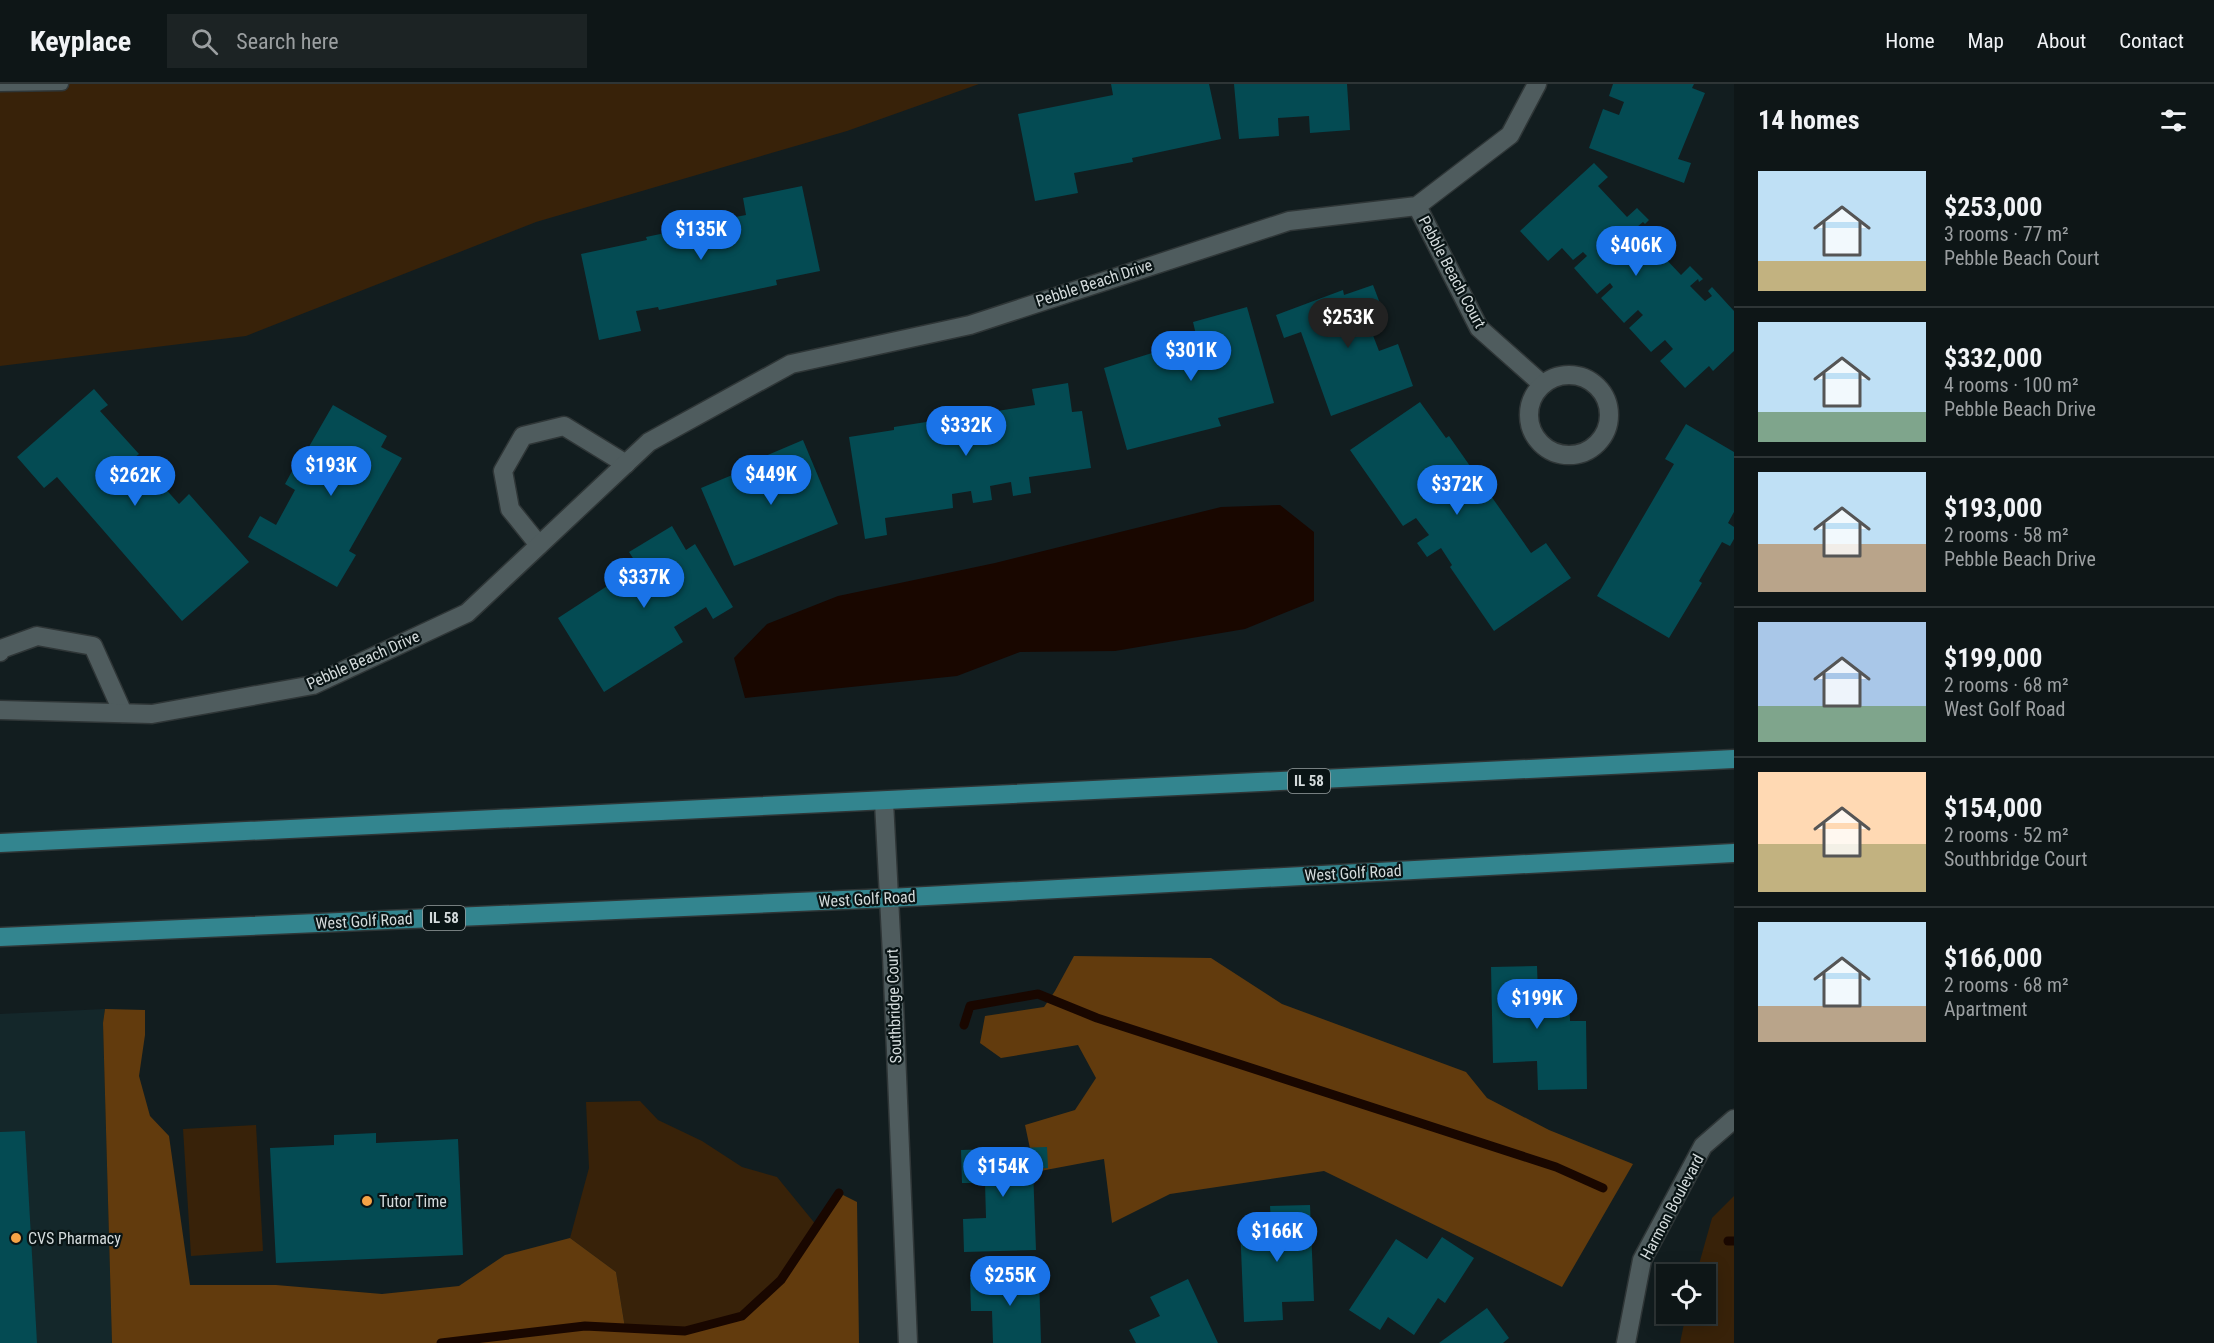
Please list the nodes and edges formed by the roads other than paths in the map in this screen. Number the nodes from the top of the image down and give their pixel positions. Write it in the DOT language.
graph roads {
  1 [pos="62,84"];
  2 [pos="1538,84"];
  3 [pos="0,85"];
  4 [pos="1417,206"];
  5 [pos="1542,384"];
  6 [pos="626,464"];
  7 [pos="539,545"];
  8 [pos="0,651"];
  9 [pos="0,710"];
  10 [pos="123,713"];
  11 [pos="1734,759"];
  12 [pos="884,802"];
  13 [pos="0,843"];
  14 [pos="1734,853"];
  15 [pos="889,898"];
  16 [pos="0,937"];
  17 [pos="1734,1119"];
  18 [pos="908,1343"];
  19 [pos="1626,1343"];
  1 -- 3 [label="lane"];
  2 -- 4 [label="street"];
  4 -- 5 [label="street, Pebble Beach Court"];
  4 -- 6 [label="street, Pebble Beach Drive"];
  5 -- 5 [label="street"];
  6 -- 7 [label="street, Pebble Beach Drive"];
  6 -- 7 [label="street"];
  7 -- 10 [label="street, Pebble Beach Drive"];
  8 -- 10 [label="street"];
  9 -- 10 [label="street, Pebble Beach Drive"];
  11 -- 12 [label="main road, IL 58"];
  12 -- 13 [label="main road, IL 58"];
  12 -- 15 [label="street, Southbridge Court"];
  14 -- 15 [label="main road, West Golf Road / IL 58"];
  15 -- 16 [label="main road, West Golf Road / IL 58"];
  15 -- 18 [label="street, Southbridge Court"];
  17 -- 19 [label="street, Harmon Boulevard"];
}
